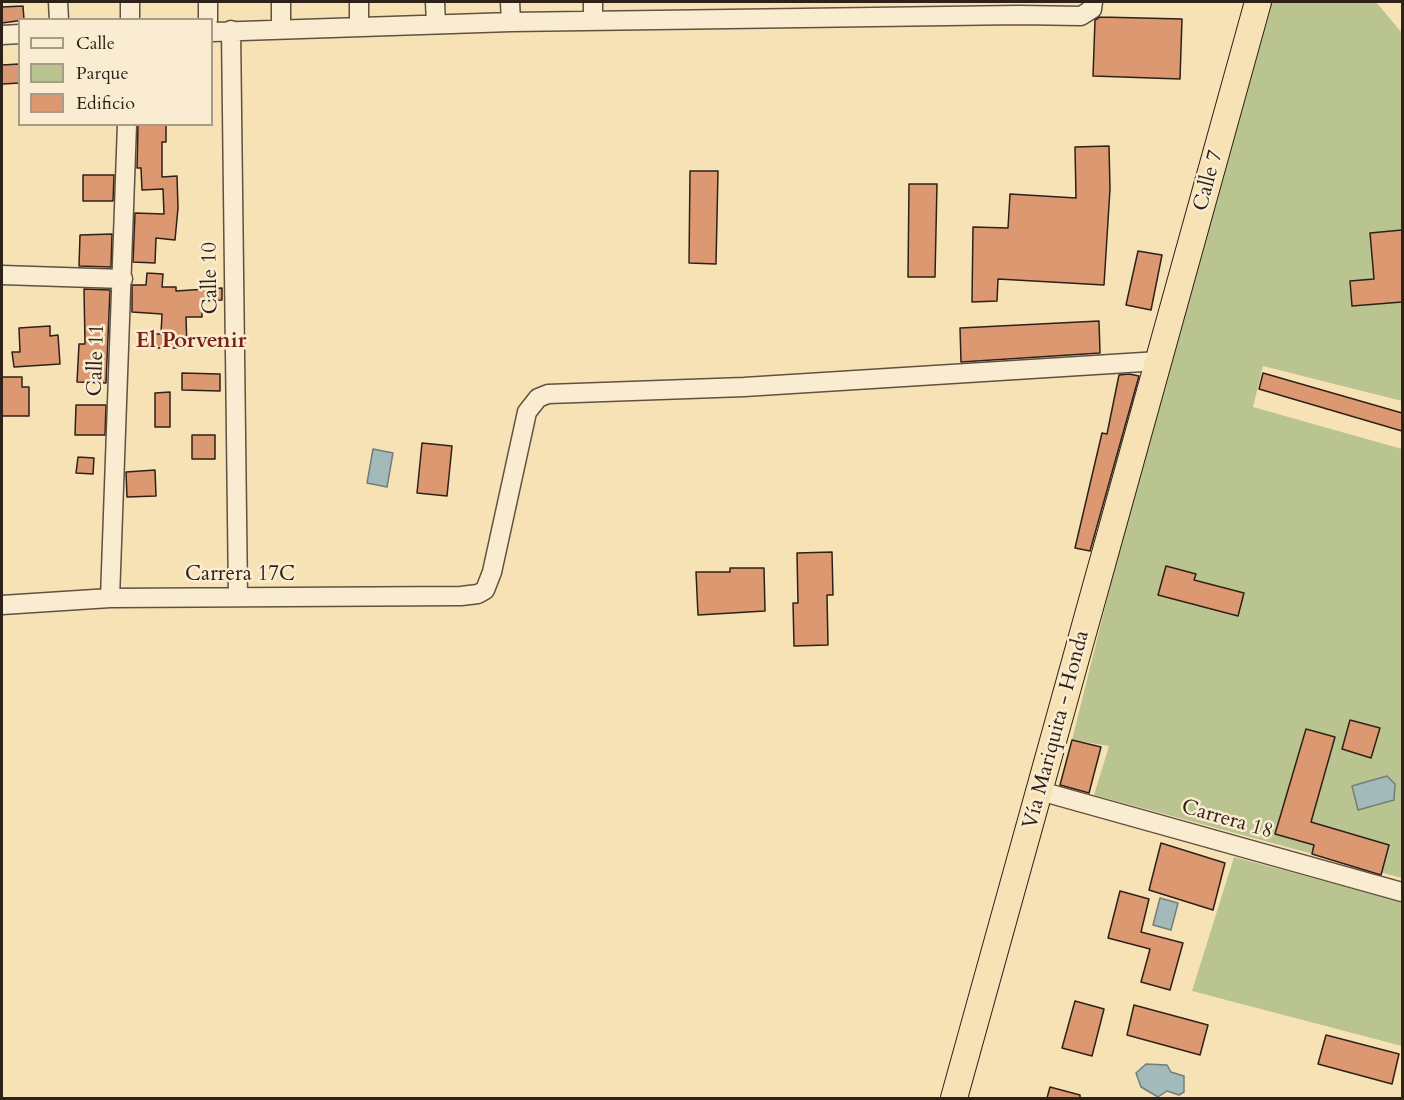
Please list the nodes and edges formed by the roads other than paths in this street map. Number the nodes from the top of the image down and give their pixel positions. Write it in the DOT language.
graph roads {
  1 [pos="58,2"];
  2 [pos="130,2"];
  3 [pos="208,2"];
  4 [pos="281,2"];
  5 [pos="359,2"];
  6 [pos="435,2"];
  7 [pos="510,2"];
  8 [pos="593,2"];
  9 [pos="1093,2"];
  10 [pos="1258,2"];
  11 [pos="1019,8"];
  12 [pos="911,9"];
  13 [pos="685,10"];
  14 [pos="757,10"];
  15 [pos="831,10"];
  16 [pos="58,18"];
  17 [pos="130,18"];
  18 [pos="208,18"];
  19 [pos="593,20"];
  20 [pos="511,22"];
  21 [pos="436,24"];
  22 [pos="359,26"];
  23 [pos="280,28"];
  24 [pos="231,30"];
  25 [pos="213,32"];
  26 [pos="18,34"];
  27 [pos="2,35"];
  28 [pos="127,126"];
  29 [pos="2,275"];
  30 [pos="123,279"];
  31 [pos="1159,361"];
  32 [pos="238,597"];
  33 [pos="110,598"];
  34 [pos="2,605"];
  35 [pos="1040,791"];
  36 [pos="1402,891"];
  37 [pos="954,1098"];
  1 -- 16 [label="street"];
  2 -- 17 [label="street"];
  3 -- 18 [label="street"];
  4 -- 23 [label="street"];
  5 -- 22 [label="street"];
  6 -- 21 [label="street"];
  7 -- 20 [label="street"];
  8 -- 19 [label="street"];
  9 -- 11 [label="street"];
  10 -- 31 [label="highway, Calle 7"];
  11 -- 12 [label="street"];
  12 -- 15 [label="street"];
  13 -- 14 [label="street"];
  13 -- 19 [label="street"];
  14 -- 15 [label="street"];
  19 -- 20 [label="street"];
  20 -- 21 [label="street"];
  21 -- 22 [label="street"];
  22 -- 23 [label="street"];
  23 -- 24 [label="street"];
  24 -- 25 [label="street"];
  24 -- 32 [label="street, Calle 10"];
  26 -- 27 [label="street"];
  28 -- 30 [label="street, Calle 11"];
  29 -- 30 [label="street"];
  30 -- 33 [label="street, Calle 11"];
  31 -- 32 [label="street, Carrera 17C"];
  31 -- 35 [label="highway, Vía Mariquita - Honda"];
  32 -- 33 [label="street, Carrera 17C"];
  33 -- 34 [label="street, Carrera 17C"];
  35 -- 36 [label="street, Carrera 18"];
  35 -- 37 [label="highway, Vía Mariquita - Honda"];
}
